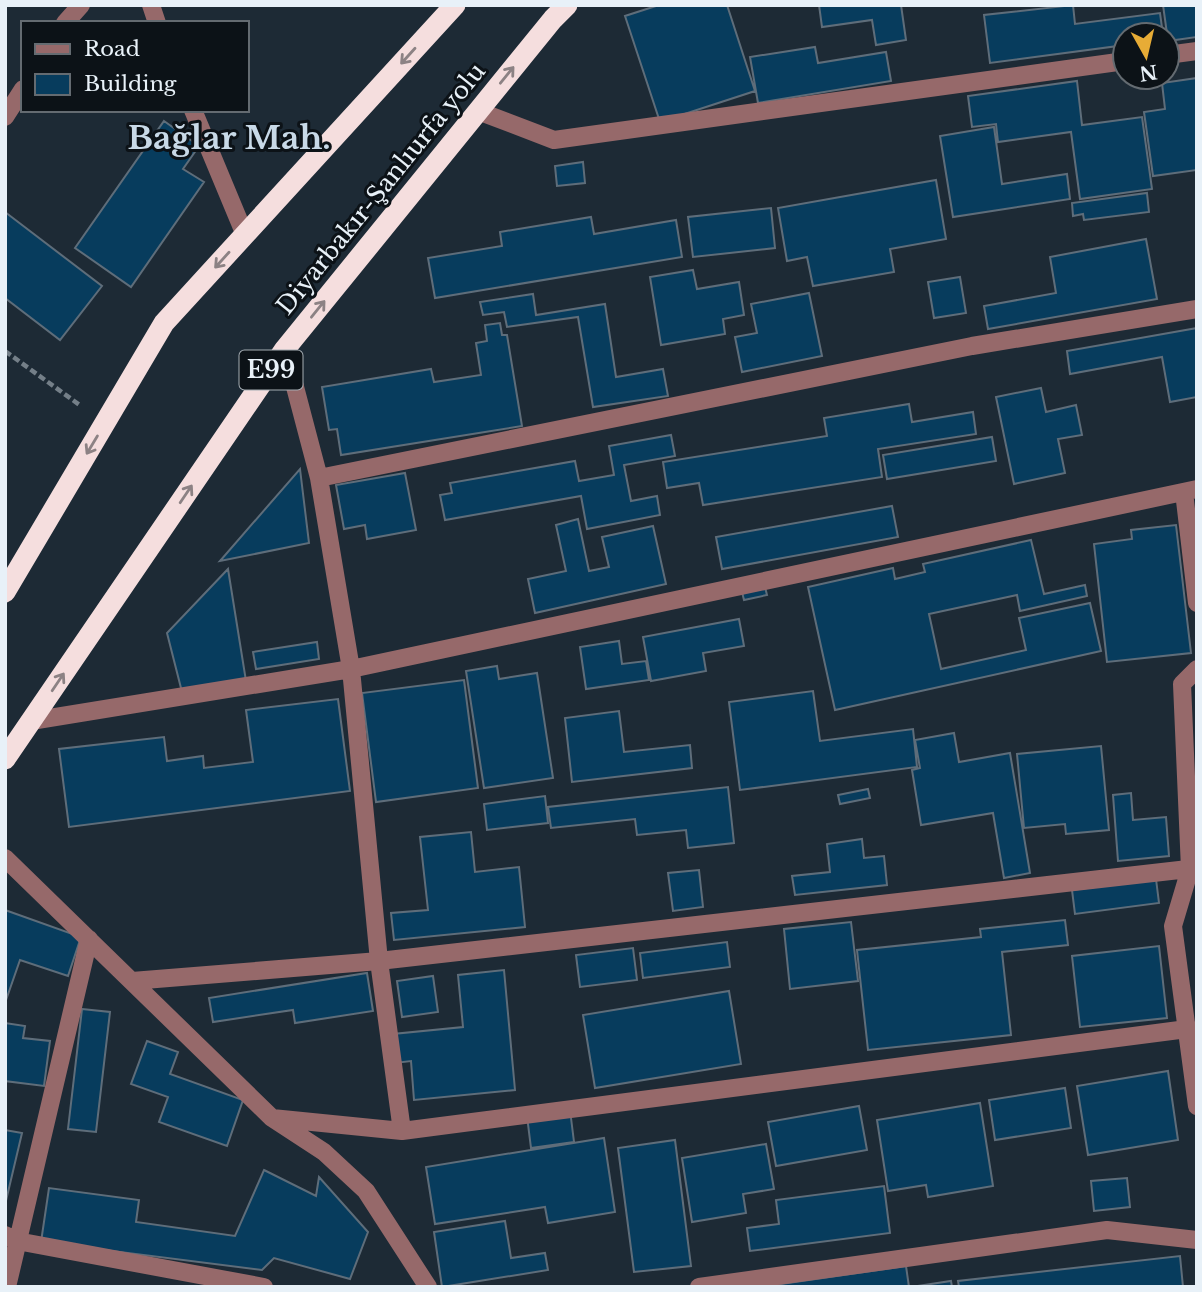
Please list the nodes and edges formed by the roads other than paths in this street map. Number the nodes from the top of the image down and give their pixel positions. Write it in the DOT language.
graph roads {
  1 [pos="80,5"];
  2 [pos="454,5"];
  3 [pos="567,5"];
  4 [pos="67,21"];
  5 [pos="1111,63"];
  6 [pos="21,92"];
  7 [pos="478,111"];
  8 [pos="194,112"];
  9 [pos="5,117"];
  10 [pos="244,235"];
  11 [pos="1197,309"];
  12 [pos="285,349"];
  13 [pos="318,478"];
  14 [pos="1190,490"];
  15 [pos="5,592"];
  16 [pos="1197,603"];
  17 [pos="351,669"];
  18 [pos="1197,669"];
  19 [pos="31,721"];
  20 [pos="5,759"];
  21 [pos="5,858"];
  22 [pos="1194,868"];
  23 [pos="89,939"];
  24 [pos="379,961"];
  25 [pos="132,981"];
  26 [pos="1192,1030"];
  27 [pos="1197,1107"];
  28 [pos="272,1118"];
  29 [pos="402,1131"];
  30 [pos="11,1238"];
  31 [pos="1197,1240"];
  32 [pos="7,1287"];
  33 [pos="264,1287"];
  34 [pos="428,1287"];
  35 [pos="699,1287"];
  1 -- 4 [label="street"];
  2 -- 10 [label="highway, one-way"];
  7 -- 3 [label="highway, Diyarbakır-Şanlıurfa yolu / E99, one-way"];
  5 -- 7 [label="street"];
  6 -- 9 [label="street"];
  12 -- 7 [label="highway, Diyarbakır-Şanlıurfa yolu / E99, one-way"];
  8 -- 10 [label="street"];
  10 -- 15 [label="highway, one-way"];
  11 -- 13 [label="street"];
  12 -- 13 [label="street"];
  19 -- 12 [label="highway, Diyarbakır-Şanlıurfa yolu / E99, one-way"];
  13 -- 17 [label="street"];
  14 -- 16 [label="street"];
  14 -- 17 [label="street"];
  17 -- 19 [label="street"];
  17 -- 24 [label="street"];
  18 -- 22 [label="street"];
  19 -- 20 [label="highway, Diyarbakır-Şanlıurfa yolu / E99"];
  21 -- 23 [label="street"];
  22 -- 24 [label="street"];
  22 -- 26 [label="street"];
  23 -- 25 [label="street"];
  23 -- 30 [label="street"];
  24 -- 25 [label="street"];
  24 -- 29 [label="street"];
  25 -- 28 [label="street"];
  26 -- 27 [label="street"];
  26 -- 29 [label="street"];
  28 -- 29 [label="street"];
  28 -- 34 [label="street"];
  30 -- 32 [label="street"];
  30 -- 33 [label="street"];
  31 -- 35 [label="street"];
}
